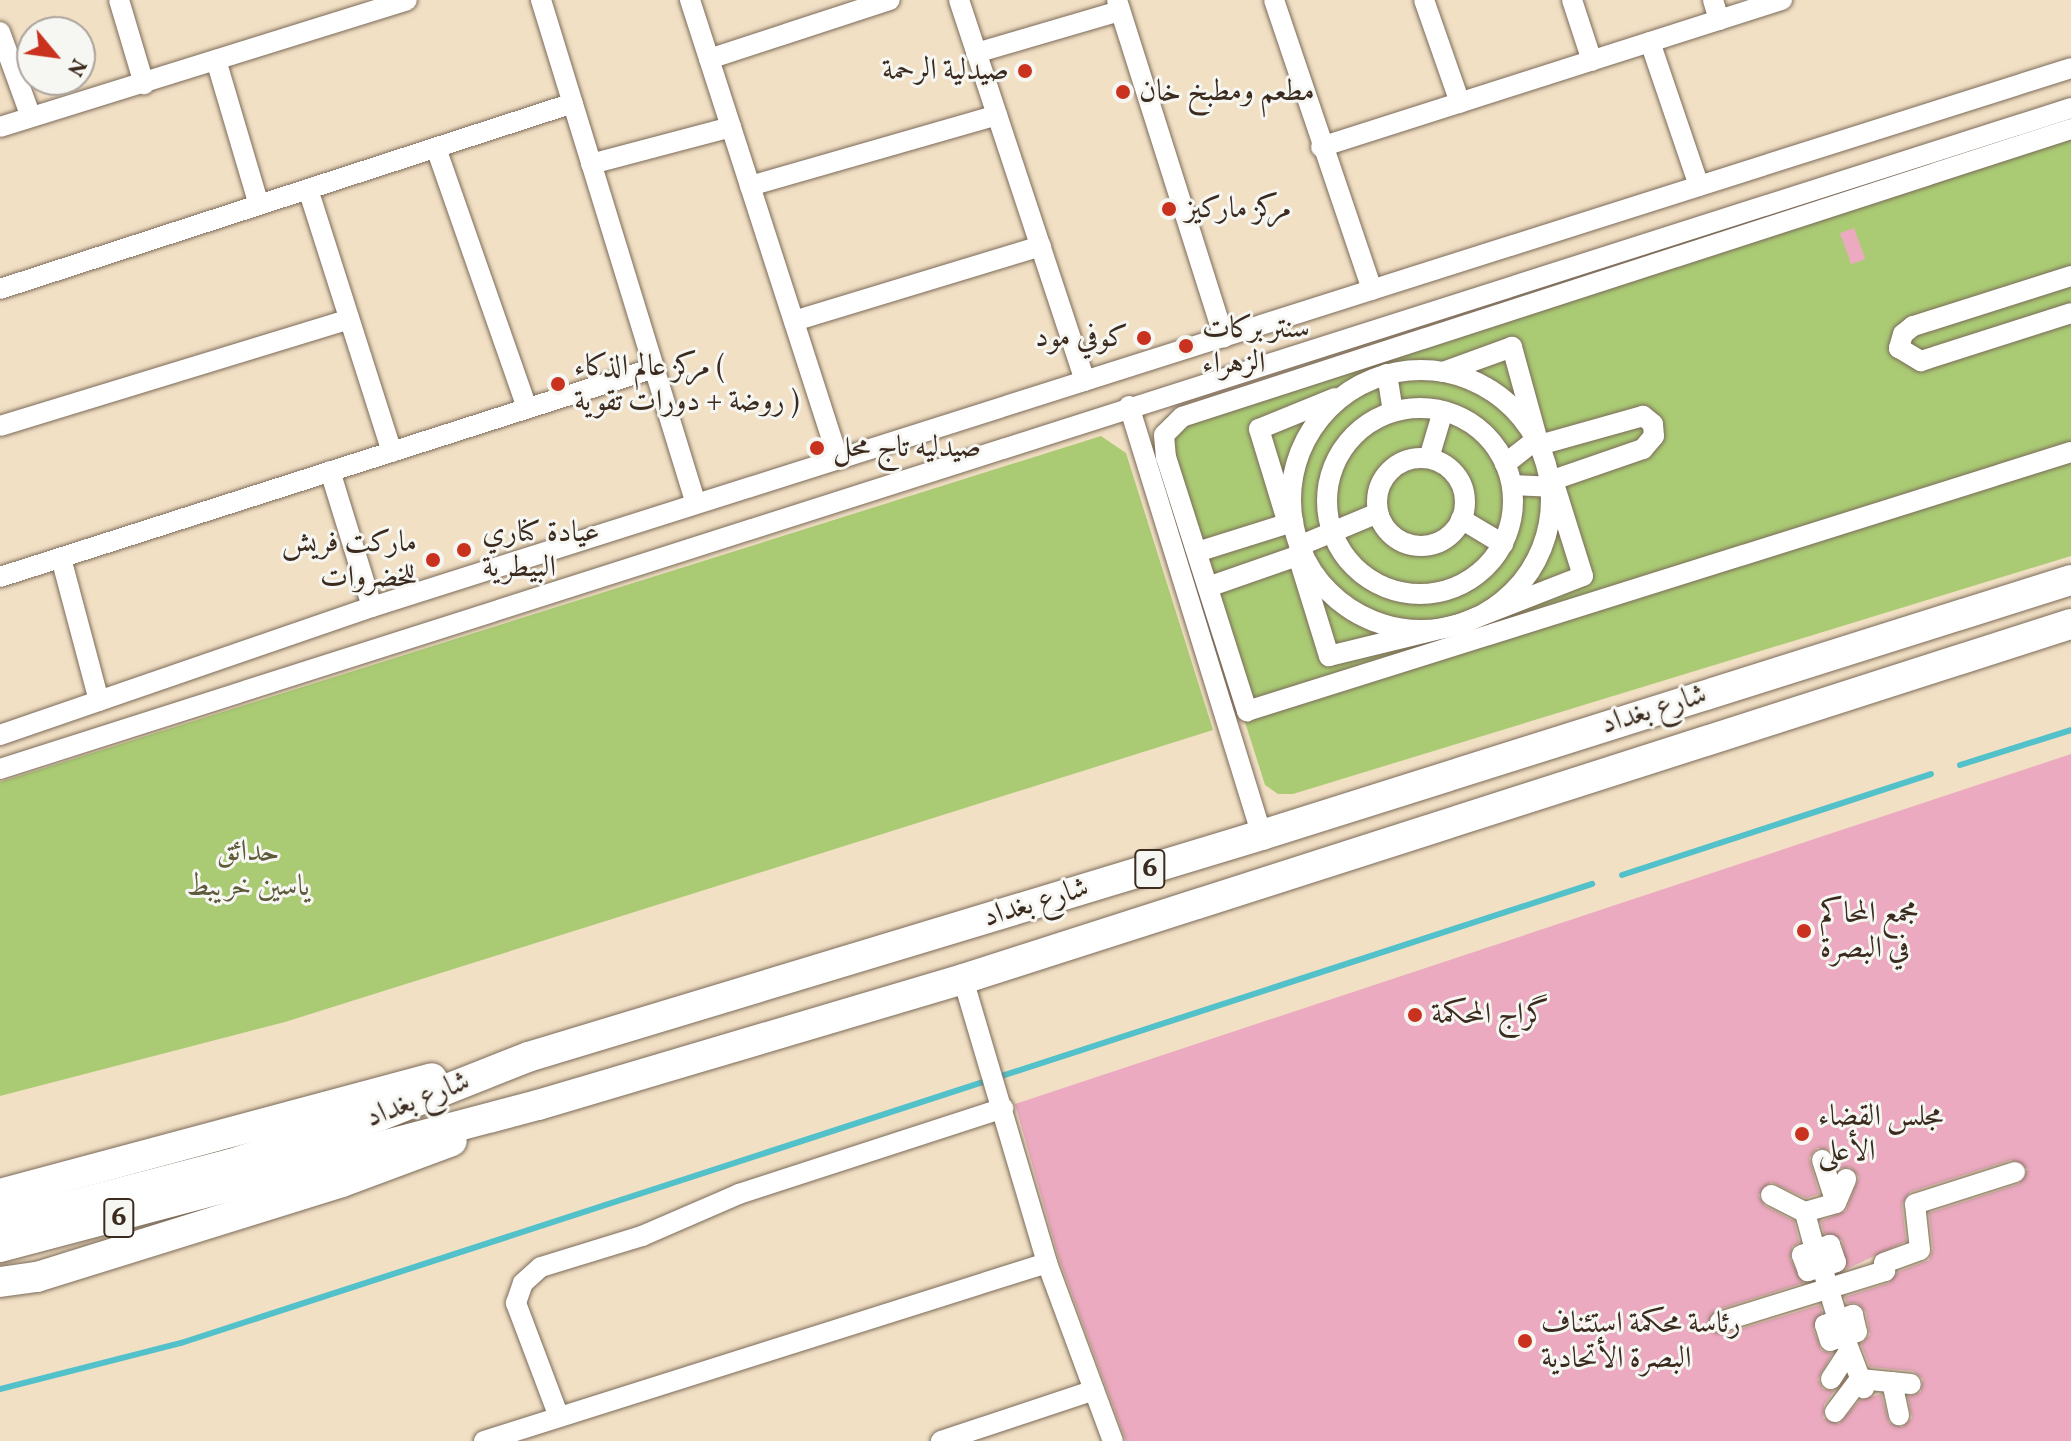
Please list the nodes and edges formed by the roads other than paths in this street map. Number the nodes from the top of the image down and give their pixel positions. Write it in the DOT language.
graph roads {
  1 [pos="119,0"];
  2 [pos="407,0"];
  3 [pos="541,0"];
  4 [pos="690,0"];
  5 [pos="890,0"];
  6 [pos="959,0"];
  7 [pos="1274,0"];
  8 [pos="1424,0"];
  9 [pos="1572,0"];
  10 [pos="1713,0"];
  11 [pos="1782,0"];
  12 [pos="1118,5"];
  13 [pos="846,7"];
  14 [pos="1719,20"];
  15 [pos="0,32"];
  16 [pos="1650,42"];
  17 [pos="976,53"];
  18 [pos="709,59"];
  19 [pos="216,60"];
  20 [pos="1592,61"];
  21 [pos="2071,68"];
  22 [pos="144,84"];
  23 [pos="1990,94"];
  24 [pos="573,103"];
  25 [pos="1460,103"];
  26 [pos="2071,108"];
  27 [pos="997,115"];
  28 [pos="31,117"];
  29 [pos="0,127"];
  30 [pos="731,127"];
  31 [pos="2071,129"];
  32 [pos="2001,130"];
  33 [pos="1321,147"];
  34 [pos="436,148"];
  35 [pos="591,164"];
  36 [pos="750,186"];
  37 [pos="1699,186"];
  38 [pos="308,189"];
  39 [pos="259,205"];
  40 [pos="1041,246"];
  41 [pos="1472,258"];
  42 [pos="2071,276"];
  43 [pos="0,289"];
  44 [pos="1372,290"];
  45 [pos="1484,294"];
  46 [pos="2071,313"];
  47 [pos="346,320"];
  48 [pos="794,321"];
  49 [pos="1224,337"];
  50 [pos="654,368"];
  51 [pos="1443,372"];
  52 [pos="1387,374"];
  53 [pos="1085,381"];
  54 [pos="1346,394"];
  55 [pos="1129,406"];
  56 [pos="527,408"];
  57 [pos="1443,411"];
  58 [pos="1393,412"];
  59 [pos="0,426"];
  60 [pos="925,431"];
  61 [pos="1538,442"];
  62 [pos="392,452"];
  63 [pos="2071,452"];
  64 [pos="1429,458"];
  65 [pos="838,459"];
  66 [pos="1505,464"];
  67 [pos="936,467"];
  68 [pos="330,471"];
  69 [pos="1512,485"];
  70 [pos="1552,487"];
  71 [pos="696,504"];
  72 [pos="1378,513"];
  73 [pos="1461,519"];
  74 [pos="1290,522"];
  75 [pos="1332,530"];
  76 [pos="1503,544"];
  77 [pos="1197,552"];
  78 [pos="1300,552"];
  79 [pos="61,558"];
  80 [pos="0,577"];
  81 [pos="2071,580"];
  82 [pos="1208,587"];
  83 [pos="1453,588"];
  84 [pos="372,607"];
  85 [pos="1460,624"];
  86 [pos="2071,624"];
  87 [pos="99,701"];
  88 [pos="0,735"];
  89 [pos="0,769"];
  90 [pos="1262,835"];
  91 [pos="963,979"];
  92 [pos="528,1057"];
  93 [pos="1001,1099"];
  94 [pos="538,1105"];
  95 [pos="1822,1160"];
  96 [pos="2015,1172"];
  97 [pos="234,1175"];
  98 [pos="1846,1179"];
  99 [pos="0,1194"];
  100 [pos="1836,1203"];
  101 [pos="0,1224"];
  102 [pos="0,1247"];
  103 [pos="1047,1263"];
  104 [pos="0,1282"];
  105 [pos="1828,1288"];
  106 [pos="1720,1322"];
  107 [pos="1844,1337"];
  108 [pos="1831,1379"];
  109 [pos="1863,1385"];
  110 [pos="1094,1390"];
  111 [pos="1835,1412"];
  112 [pos="1899,1415"];
  113 [pos="559,1417"];
  114 [pos="990,1433"];
  115 [pos="484,1441"];
  116 [pos="941,1441"];
  117 [pos="1113,1441"];
  1 -- 22 [label="street"];
  2 -- 19 [label="street"];
  3 -- 24 [label="street"];
  4 -- 18 [label="street"];
  5 -- 13 [label="street"];
  6 -- 17 [label="street"];
  7 -- 33 [label="street"];
  8 -- 25 [label="street"];
  9 -- 20 [label="street"];
  10 -- 14 [label="street"];
  11 -- 14 [label="street"];
  12 -- 17 [label="street"];
  12 -- 49 [label="street"];
  13 -- 18 [label="street"];
  14 -- 16 [label="street"];
  15 -- 28 [label="street"];
  16 -- 20 [label="street"];
  16 -- 37 [label="street"];
  17 -- 27 [label="street"];
  18 -- 30 [label="street"];
  19 -- 22 [label="street"];
  19 -- 39 [label="street"];
  20 -- 25 [label="street"];
  21 -- 23 [label="street"];
  22 -- 28 [label="street"];
  23 -- 32 [label="street"];
  23 -- 37 [label="street"];
  24 -- 34 [label="street"];
  24 -- 35 [label="street"];
  25 -- 33 [label="street"];
  26 -- 32 [label="street"];
  27 -- 36 [label="street"];
  27 -- 40 [label="street"];
  28 -- 29 [label="street"];
  30 -- 35 [label="street"];
  30 -- 36 [label="street"];
  31 -- 77 [label="street"];
  32 -- 45 [label="street"];
  33 -- 44 [label="street"];
  34 -- 38 [label="street"];
  34 -- 56 [label="street"];
  35 -- 50 [label="street"];
  36 -- 48 [label="street"];
  37 -- 41 [label="street"];
  38 -- 39 [label="street"];
  38 -- 47 [label="street"];
  39 -- 43 [label="street"];
  40 -- 48 [label="street"];
  40 -- 53 [label="street"];
  41 -- 44 [label="street"];
  41 -- 45 [label="street"];
  42 -- 46 [label="street"];
  44 -- 49 [label="street"];
  45 -- 55 [label="street"];
  47 -- 59 [label="street"];
  47 -- 62 [label="street"];
  48 -- 65 [label="street"];
  49 -- 53 [label="street"];
  50 -- 56 [label="street"];
  50 -- 71 [label="street"];
  51 -- 52 [label="street"];
  51 -- 61 [label="street"];
  51 -- 61 [label="street"];
  52 -- 54 [label="street"];
  52 -- 58 [label="street"];
  53 -- 60 [label="street"];
  54 -- 74 [label="street"];
  54 -- 74 [label="street"];
  55 -- 67 [label="street"];
  55 -- 90 [label="street"];
  56 -- 62 [label="street"];
  57 -- 58 [label="street"];
  57 -- 64 [label="street"];
  57 -- 66 [label="street"];
  58 -- 75 [label="street"];
  60 -- 65 [label="street"];
  60 -- 67 [label="street"];
  61 -- 66 [label="street"];
  61 -- 70 [label="street"];
  61 -- 70 [label="street"];
  62 -- 68 [label="street"];
  63 -- 82 [label="street"];
  64 -- 72 [label="street"];
  64 -- 73 [label="street"];
  65 -- 71 [label="street"];
  66 -- 69 [label="street"];
  67 -- 89 [label="street"];
  68 -- 79 [label="street"];
  68 -- 84 [label="street"];
  69 -- 70 [label="street"];
  69 -- 76 [label="street"];
  70 -- 85 [label="street"];
  70 -- 85 [label="street"];
  71 -- 84 [label="street"];
  72 -- 73 [label="street"];
  72 -- 75 [label="street"];
  73 -- 76 [label="street"];
  74 -- 77 [label="street"];
  74 -- 78 [label="street"];
  75 -- 78 [label="street"];
  75 -- 83 [label="street"];
  76 -- 83 [label="street"];
  77 -- 82 [label="street"];
  78 -- 82 [label="street"];
  78 -- 85 [label="street"];
  78 -- 85 [label="street"];
  79 -- 80 [label="street"];
  79 -- 87 [label="street"];
  81 -- 90 [label="highway, شارع بغداد / 6"];
  83 -- 85 [label="street"];
  84 -- 87 [label="street"];
  86 -- 91 [label="highway, شارع بغداد / 6"];
  87 -- 88 [label="street"];
  90 -- 92 [label="highway, شارع بغداد / 6"];
  91 -- 93 [label="street"];
  91 -- 94 [label="highway, شارع بغداد / 6"];
  92 -- 97 [label="highway, شارع بغداد / 6"];
  92 -- 99 [label="highway"];
  93 -- 103 [label="street"];
  93 -- 113 [label="street"];
  94 -- 97 [label="highway, شارع بغداد / 6"];
  94 -- 104 [label="highway"];
  95 -- 100 [label="street"];
  96 -- 105 [label="street"];
  97 -- 101 [label="highway, شارع بغداد / 6"];
  97 -- 102 [label="highway, شارع بغداد / 6"];
  98 -- 100 [label="street"];
  100 -- 105 [label="street"];
  103 -- 110 [label="street"];
  103 -- 113 [label="street"];
  105 -- 106 [label="street"];
  105 -- 107 [label="street"];
  107 -- 108 [label="street"];
  107 -- 109 [label="street"];
  109 -- 111 [label="street"];
  109 -- 112 [label="street"];
  110 -- 114 [label="street"];
  110 -- 117 [label="street"];
  113 -- 115 [label="street"];
  114 -- 116 [label="street"];
}
